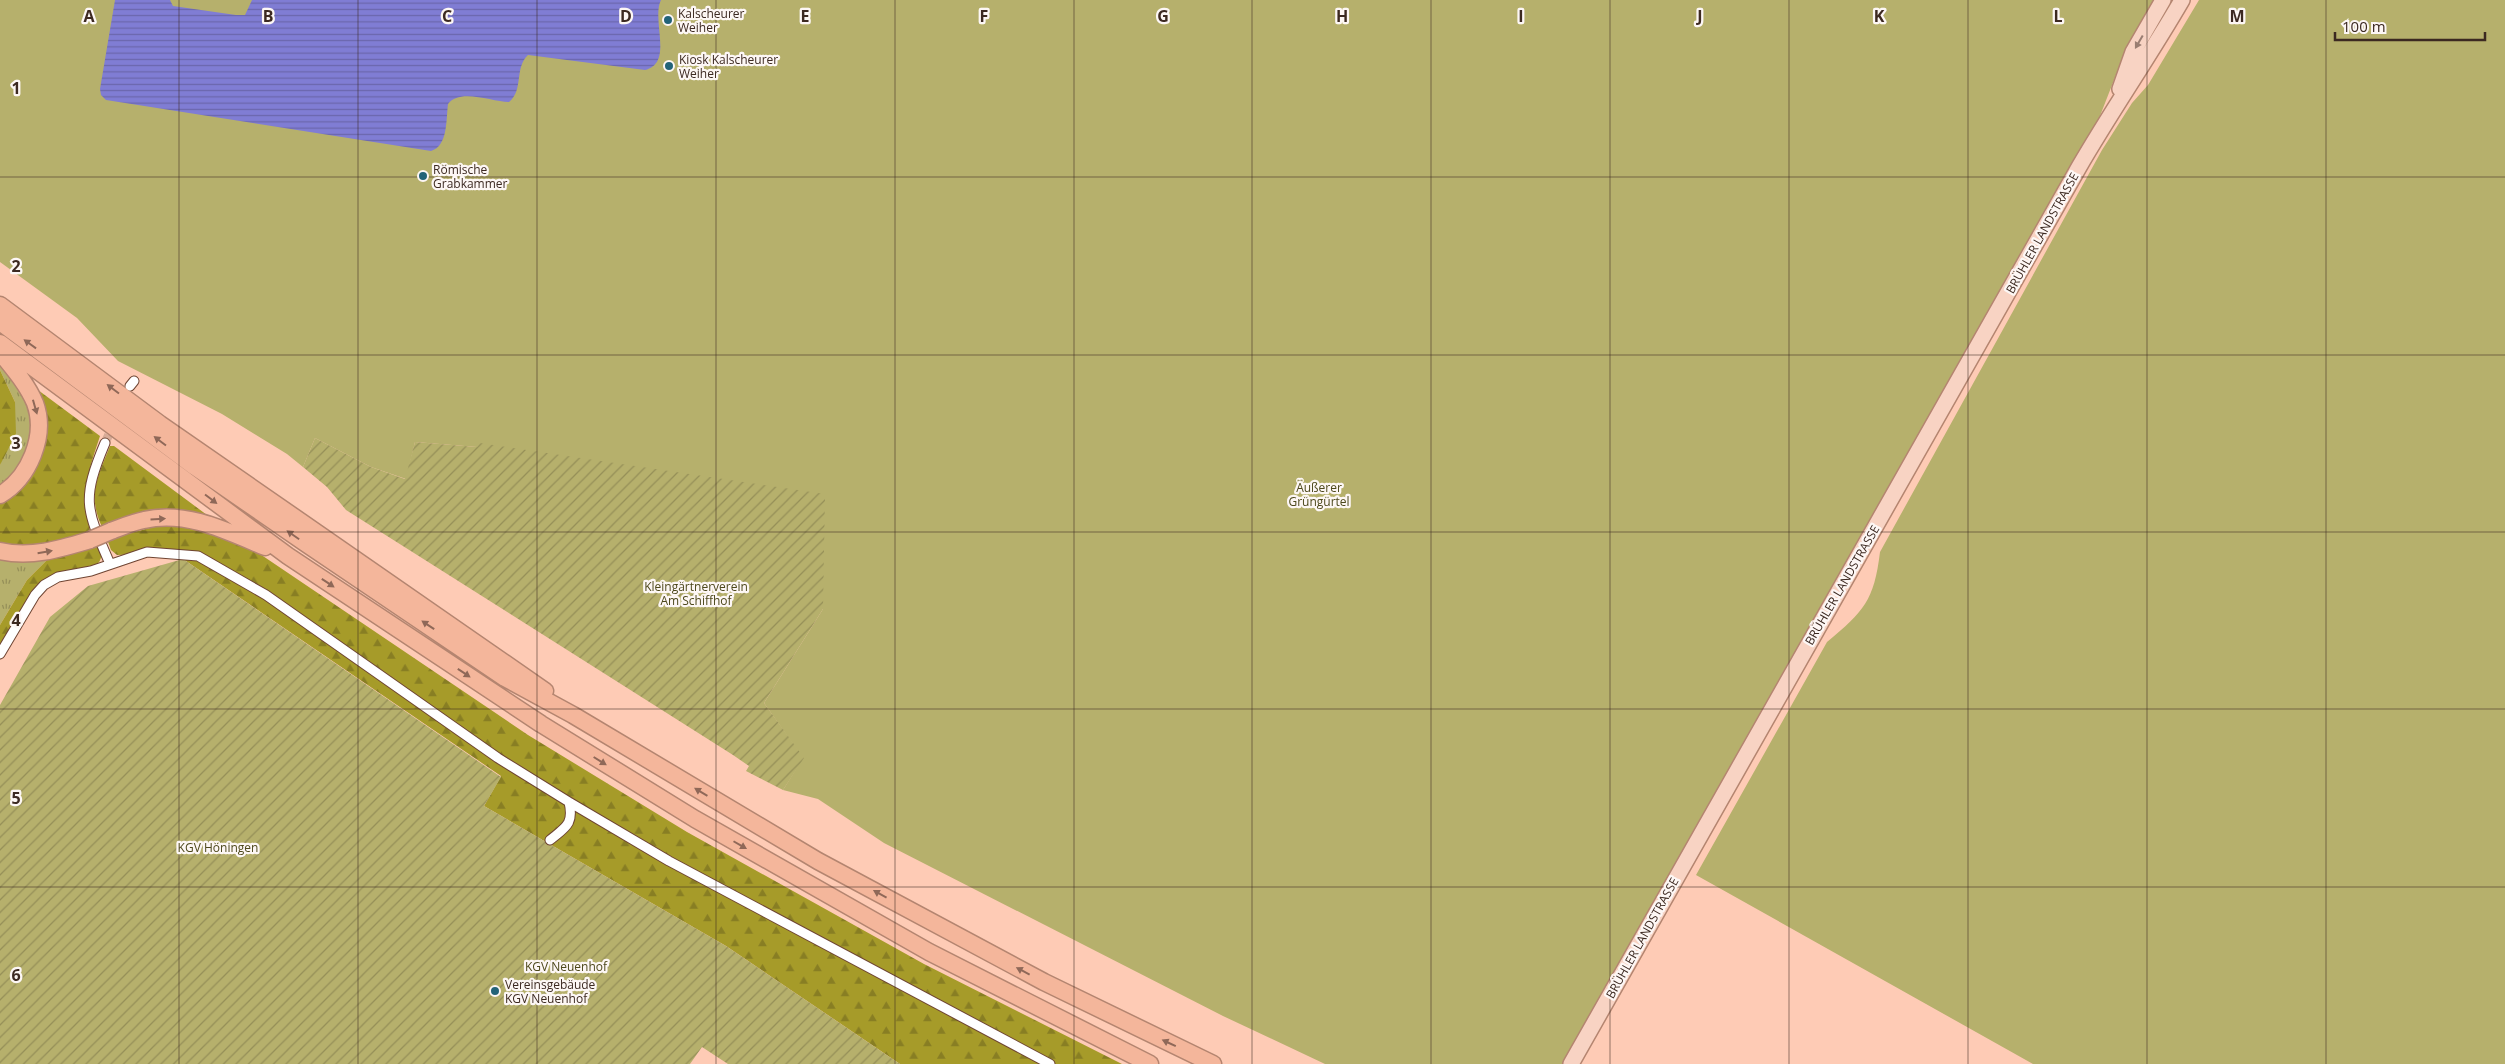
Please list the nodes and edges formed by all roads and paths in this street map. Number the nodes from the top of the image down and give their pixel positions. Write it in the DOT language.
graph roads {
  1 [pos="2163,0"];
  2 [pos="2182,0"];
  3 [pos="2114,107"];
  4 [pos="0,305"];
  5 [pos="0,322"];
  6 [pos="0,343"];
  7 [pos="0,352"];
  8 [pos="105,443"];
  9 [pos="0,495"];
  10 [pos="0,551"];
  11 [pos="288,556"];
  12 [pos="110,564"];
  13 [pos="0,654"];
  14 [pos="573,715"];
  15 [pos="569,802"];
  16 [pos="550,840"];
  17 [pos="1050,1064"];
  18 [pos="1150,1064"];
  19 [pos="1213,1064"];
  20 [pos="1571,1064"];
  1 -- 3 [label="main road, BRÜHLER LANDSTRASSE, one-way"];
  2 -- 3 [label="main road, BRÜHLER LANDSTRASSE"];
  3 -- 20 [label="main road, BRÜHLER LANDSTRASSE"];
  14 -- 4 [label="highway, one-way"];
  14 -- 5 [label="highway, one-way"];
  6 -- 11 [label="highway, one-way"];
  7 -- 9 [label="highway, one-way"];
  8 -- 12 [label="street"];
  10 -- 11 [label="highway, one-way, bridge"];
  11 -- 18 [label="highway, one-way"];
  12 -- 13 [label="street"];
  12 -- 15 [label="street"];
  19 -- 14 [label="highway, one-way"];
  15 -- 16 [label="street"];
  15 -- 17 [label="street"];
}
